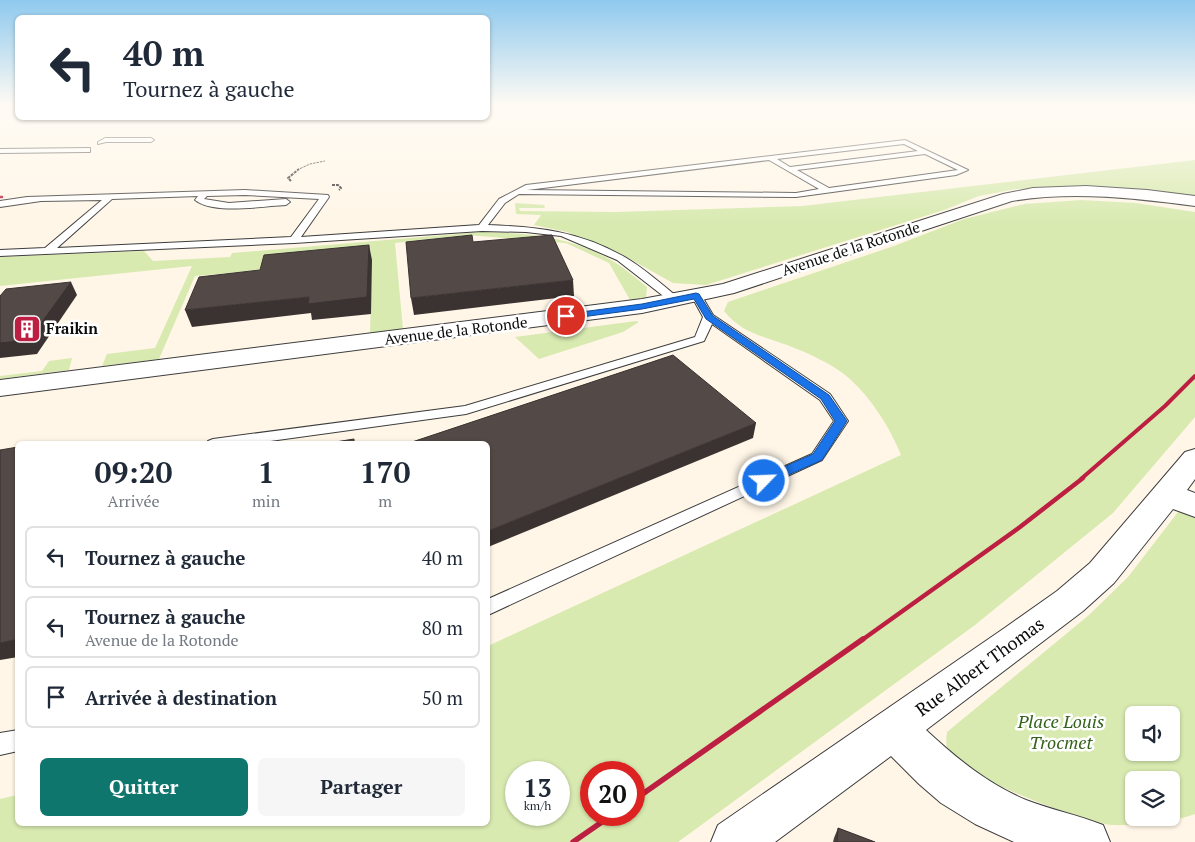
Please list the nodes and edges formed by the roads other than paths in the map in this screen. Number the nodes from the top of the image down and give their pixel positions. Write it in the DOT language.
graph roads {
  1 [pos="877,145"];
  2 [pos="913,145"];
  3 [pos="87,150"];
  4 [pos="0,151"];
  5 [pos="928,152"];
  6 [pos="770,158"];
  7 [pos="789,169"];
  8 [pos="826,190"];
  9 [pos="517,192"];
  10 [pos="110,197"];
  11 [pos="1195,202"];
  12 [pos="0,204"];
  13 [pos="1195,208"];
  14 [pos="961,213"];
  15 [pos="482,228"];
  16 [pos="294,240"];
  17 [pos="47,251"];
  18 [pos="0,253"];
  19 [pos="686,297"];
  20 [pos="709,317"];
  21 [pos="0,388"];
  22 [pos="235,441"];
  23 [pos="1195,459"];
  24 [pos="1181,500"];
  25 [pos="490,606"];
  26 [pos="894,729"];
  27 [pos="15,741"];
  28 [pos="0,744"];
  29 [pos="1013,832"];
  30 [pos="1078,841"];
  31 [pos="735,842"];
  1 -- 6 [label="lane"];
  2 -- 5 [label="lane"];
  3 -- 4 [label="lane"];
  5 -- 7 [label="lane"];
  5 -- 8 [label="lane"];
  6 -- 7 [label="lane"];
  6 -- 9 [label="lane"];
  7 -- 8 [label="lane"];
  8 -- 9 [label="lane"];
  9 -- 15 [label="lane"];
  10 -- 12 [label="lane"];
  10 -- 16 [label="lane"];
  10 -- 17 [label="lane"];
  11 -- 14 [label="street, Avenue de la Rotonde"];
  13 -- 14 [label="street, Avenue de la Rotonde"];
  14 -- 19 [label="street, Avenue de la Rotonde"];
  15 -- 16 [label="lane"];
  15 -- 19 [label="lane"];
  16 -- 17 [label="lane"];
  17 -- 18 [label="lane"];
  19 -- 20 [label="lane"];
  19 -- 21 [label="street, Avenue de la Rotonde"];
  20 -- 22 [label="lane"];
  20 -- 25 [label="lane"];
  23 -- 24 [label="street, Rue Albert Thomas"];
  24 -- 26 [label="street, Rue Albert Thomas"];
  26 -- 29 [label="street"];
  26 -- 31 [label="street, Rue Albert Thomas"];
  27 -- 28 [label="lane"];
  29 -- 30 [label="street"];
}
